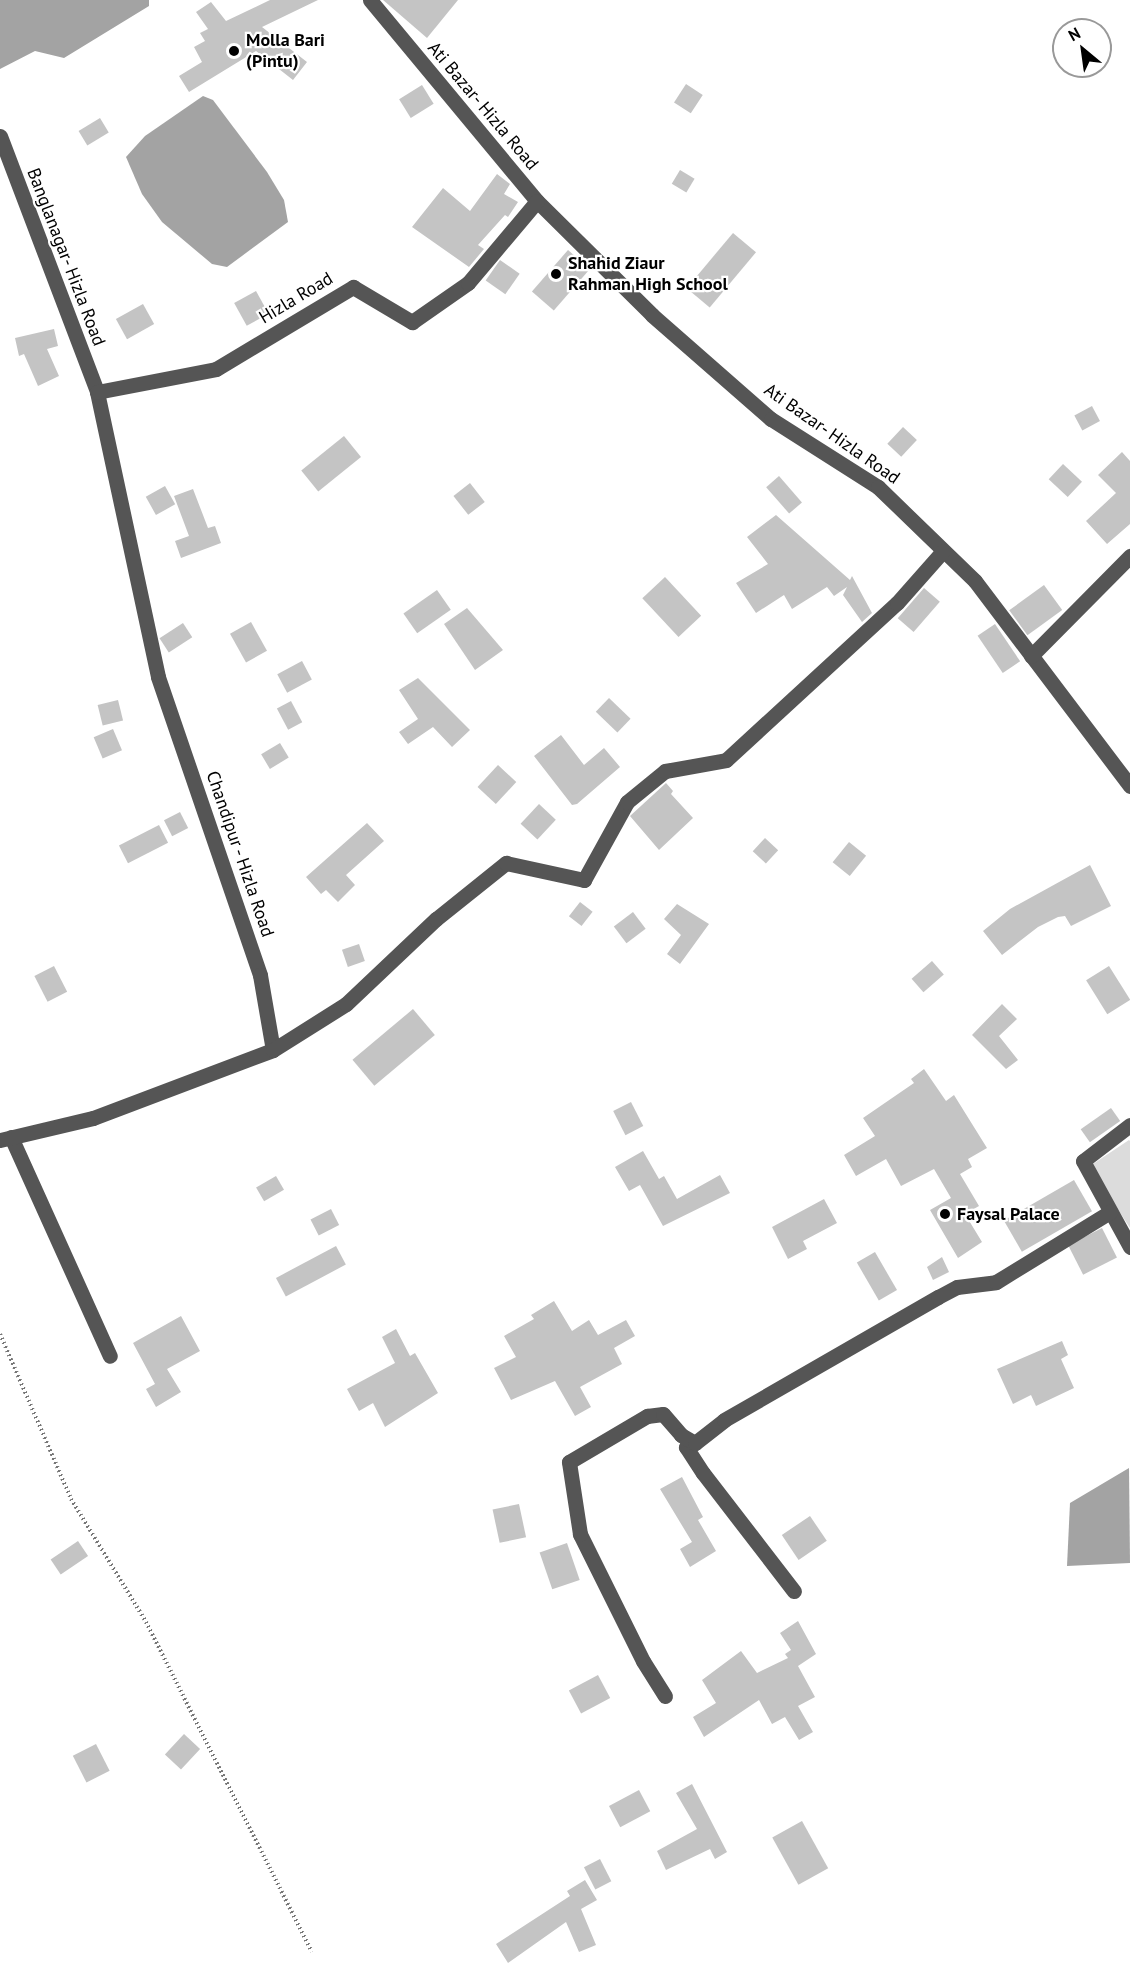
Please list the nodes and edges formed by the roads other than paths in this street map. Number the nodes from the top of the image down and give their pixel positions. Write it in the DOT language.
graph roads {
  1 [pos="370,0"];
  2 [pos="0,136"];
  3 [pos="537,201"];
  4 [pos="97,392"];
  5 [pos="944,551"];
  6 [pos="1130,556"];
  7 [pos="1031,656"];
  8 [pos="1130,786"];
  9 [pos="273,1050"];
  10 [pos="1130,1125"];
  11 [pos="6,1138"];
  12 [pos="1110,1212"];
  13 [pos="1130,1247"];
  14 [pos="110,1356"];
  15 [pos="695,1443"];
  16 [pos="794,1591"];
  17 [pos="665,1696"];
  1 -- 3 [label="street, Ati Bazar- Hizla Road"];
  2 -- 4 [label="street, Banglanagar- Hizla Road"];
  3 -- 4 [label="street, Hizla Road"];
  3 -- 5 [label="street, Ati Bazar- Hizla Road"];
  4 -- 9 [label="street, Chandipur - Hizla Road"];
  5 -- 7 [label="street, Ati Bazar- Hizla Road"];
  5 -- 9 [label="street"];
  6 -- 7 [label="street"];
  7 -- 8 [label="street, Ati Bazar- Hizla Road"];
  9 -- 11 [label="street"];
  10 -- 12 [label="street"];
  11 -- 14 [label="street"];
  12 -- 13 [label="street"];
  12 -- 15 [label="street"];
  15 -- 16 [label="street"];
  15 -- 17 [label="street"];
}
